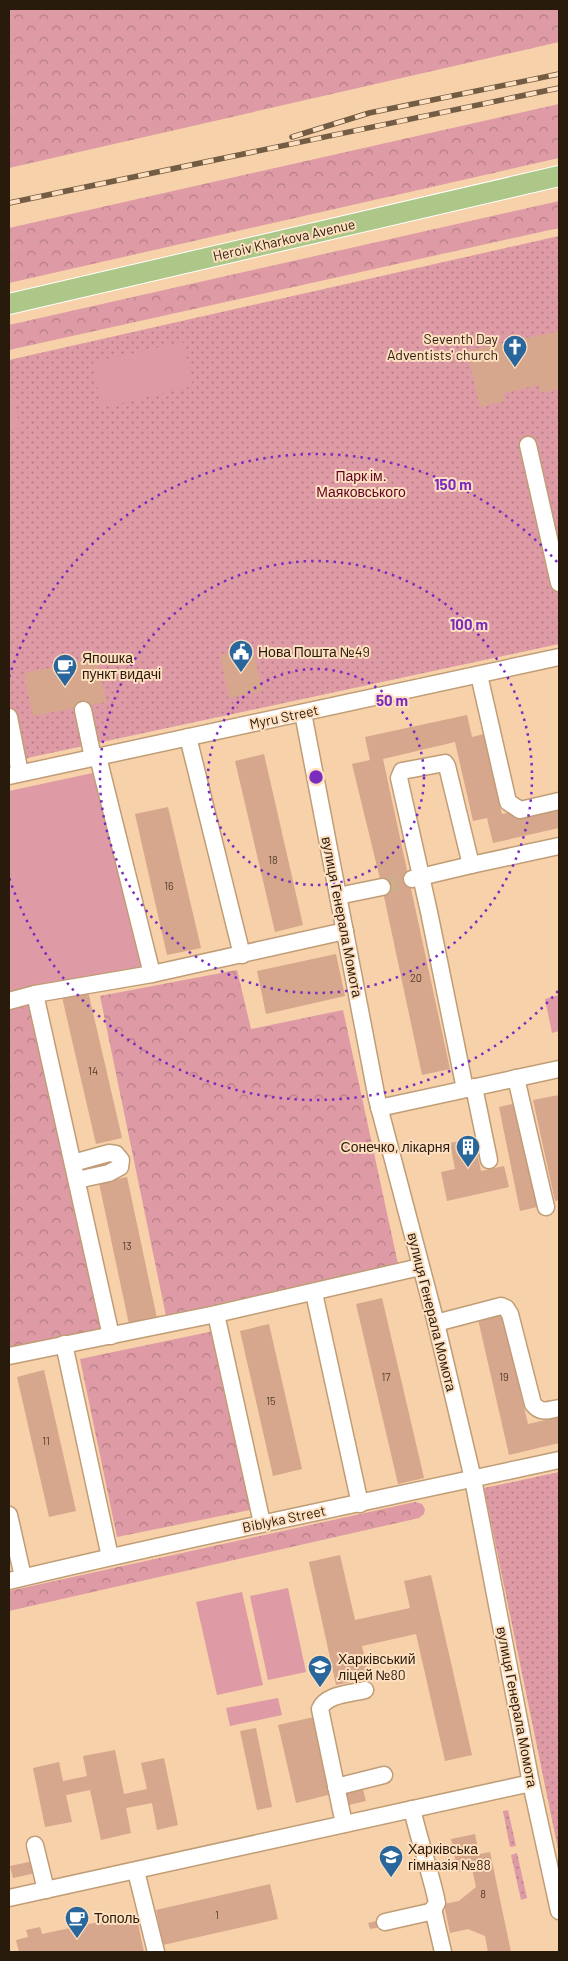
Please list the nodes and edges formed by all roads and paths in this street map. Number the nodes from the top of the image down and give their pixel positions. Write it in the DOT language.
graph roads {
  1 [pos="559,176"];
  2 [pos="9,304"];
  3 [pos="528,445"];
  4 [pos="559,583"];
  5 [pos="559,657"];
  6 [pos="479,675"];
  7 [pos="83,710"];
  8 [pos="303,713"];
  9 [pos="9,718"];
  10 [pos="188,737"];
  11 [pos="95,757"];
  12 [pos="15,775"];
  13 [pos="559,802"];
  14 [pos="559,846"];
  15 [pos="471,865"];
  16 [pos="415,878"];
  17 [pos="382,887"];
  18 [pos="338,896"];
  19 [pos="345,931"];
  20 [pos="242,955"];
  21 [pos="152,974"];
  22 [pos="35,994"];
  23 [pos="9,1001"];
  24 [pos="559,1068"];
  25 [pos="516,1078"];
  26 [pos="469,1088"];
  27 [pos="379,1108"];
  28 [pos="489,1160"];
  29 [pos="73,1163"];
  30 [pos="77,1180"];
  31 [pos="546,1207"];
  32 [pos="420,1268"];
  33 [pos="314,1293"];
  34 [pos="216,1314"];
  35 [pos="436,1322"];
  36 [pos="111,1336"];
  37 [pos="64,1344"];
  38 [pos="9,1356"];
  39 [pos="559,1408"];
  40 [pos="559,1460"];
  41 [pos="473,1479"];
  42 [pos="360,1504"];
  43 [pos="9,1515"];
  44 [pos="262,1523"];
  45 [pos="110,1557"];
  46 [pos="16,1579"];
  47 [pos="366,1690"];
  48 [pos="384,1776"];
  49 [pos="531,1783"];
  50 [pos="336,1787"];
  51 [pos="412,1809"];
  52 [pos="344,1824"];
  53 [pos="35,1845"];
  54 [pos="136,1871"];
  55 [pos="46,1890"];
  56 [pos="9,1898"];
  57 [pos="434,1911"];
  58 [pos="559,1911"];
  59 [pos="385,1922"];
  60 [pos="156,1952"];
  61 [pos="443,1952"];
  1 -- 2 [label="main road, Heroiv Kharkova Avenue"];
  3 -- 4 [label="street"];
  5 -- 6 [label="street, Myru Street"];
  6 -- 8 [label="street, Myru Street"];
  6 -- 13 [label="street"];
  7 -- 11 [label="street"];
  8 -- 10 [label="street, Myru Street"];
  8 -- 18 [label="street, вулиця Генерала Момота"];
  9 -- 12 [label="street"];
  10 -- 11 [label="street, Myru Street"];
  10 -- 20 [label="street"];
  11 -- 12 [label="street, Myru Street"];
  11 -- 21 [label="street"];
  14 -- 15 [label="street"];
  15 -- 16 [label="street"];
  15 -- 16 [label="street"];
  16 -- 26 [label="street"];
  17 -- 18 [label="street"];
  18 -- 19 [label="street, вулиця Генерала Момота"];
  19 -- 20 [label="street"];
  19 -- 27 [label="street, вулиця Генерала Момота"];
  20 -- 21 [label="street"];
  21 -- 22 [label="street"];
  22 -- 23 [label="street"];
  22 -- 29 [label="street"];
  24 -- 25 [label="street"];
  25 -- 26 [label="street"];
  25 -- 31 [label="street"];
  26 -- 27 [label="street"];
  26 -- 28 [label="street"];
  27 -- 32 [label="street, вулиця Генерала Момота"];
  29 -- 30 [label="street"];
  29 -- 30 [label="street"];
  30 -- 36 [label="street"];
  32 -- 33 [label="street"];
  32 -- 35 [label="street, вулиця Генерала Момота"];
  33 -- 34 [label="street"];
  33 -- 42 [label="street"];
  34 -- 36 [label="street"];
  34 -- 44 [label="street"];
  35 -- 39 [label="street"];
  35 -- 41 [label="street, вулиця Генерала Момота"];
  36 -- 37 [label="street"];
  37 -- 38 [label="street"];
  37 -- 45 [label="street"];
  40 -- 41 [label="street, Biblyka Street"];
  41 -- 42 [label="street, Biblyka Street"];
  41 -- 49 [label="street, вулиця Генерала Момота"];
  42 -- 44 [label="street, Biblyka Street"];
  43 -- 46 [label="street"];
  44 -- 45 [label="street, Biblyka Street"];
  45 -- 46 [label="street, Biblyka Street"];
  47 -- 50 [label="street"];
  48 -- 50 [label="street"];
  49 -- 51 [label="street"];
  49 -- 58 [label="street, вулиця Генерала Момота"];
  50 -- 52 [label="street"];
  51 -- 52 [label="street"];
  51 -- 57 [label="street"];
  52 -- 54 [label="street"];
  53 -- 55 [label="street"];
  54 -- 55 [label="street"];
  54 -- 60 [label="street"];
  55 -- 56 [label="street"];
  57 -- 59 [label="street"];
  57 -- 61 [label="street"];
}
